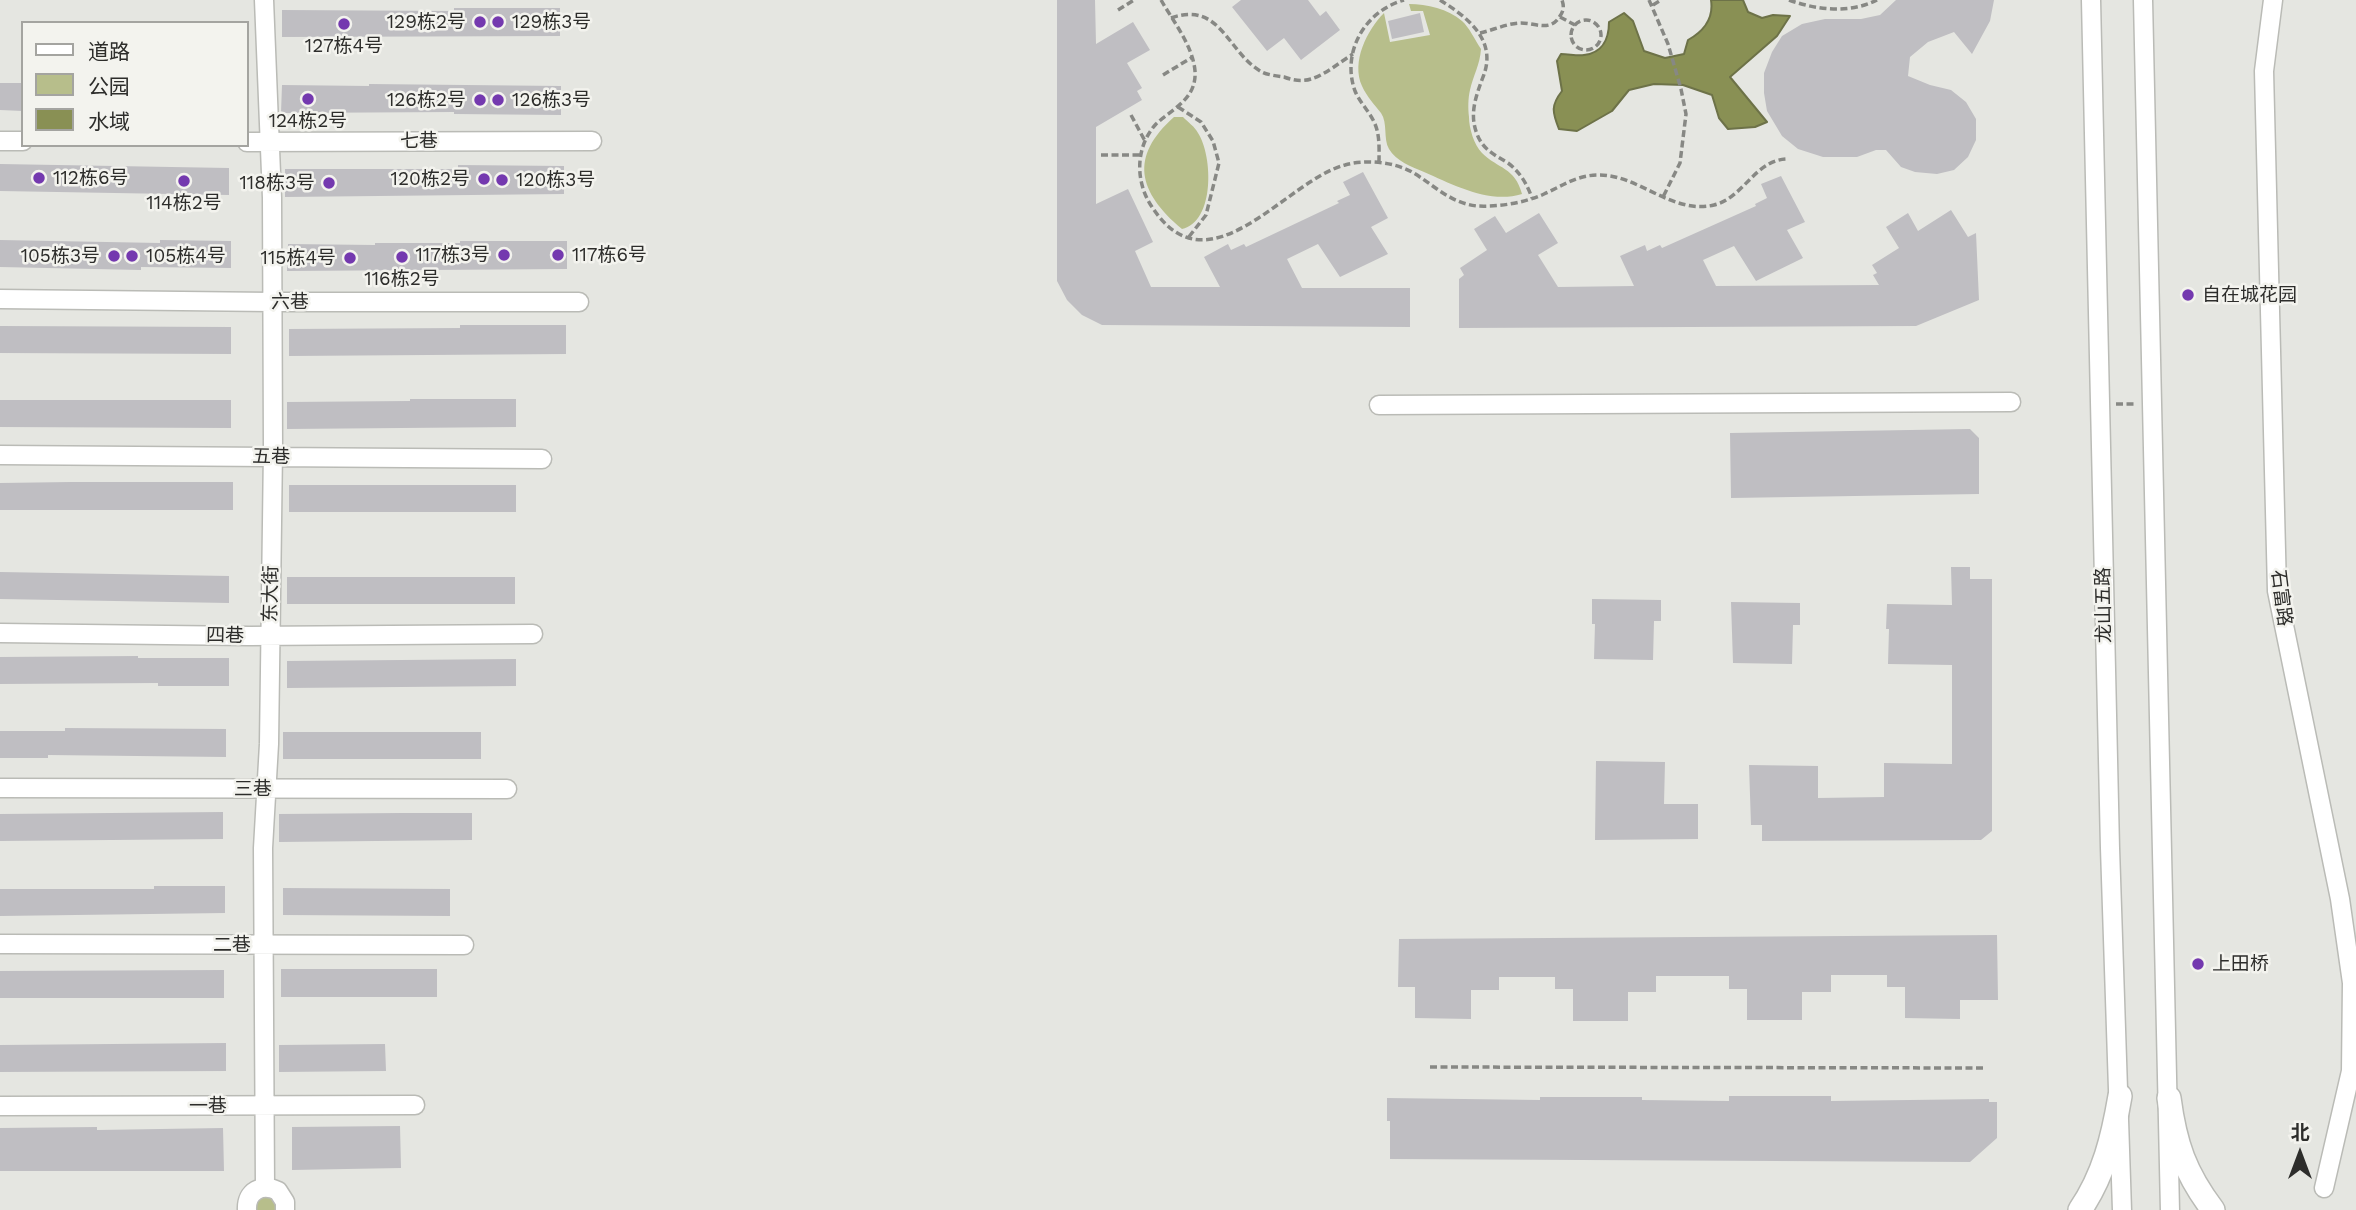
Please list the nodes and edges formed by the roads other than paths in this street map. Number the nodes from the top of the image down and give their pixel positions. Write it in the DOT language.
graph roads {
  1 [pos="264,0"];
  2 [pos="2091,0"];
  3 [pos="2143,0"];
  4 [pos="2273,0"];
  5 [pos="0,141"];
  6 [pos="21,141"];
  7 [pos="592,141"];
  8 [pos="248,142"];
  9 [pos="269,142"];
  10 [pos="0,299"];
  11 [pos="272,302"];
  12 [pos="579,302"];
  13 [pos="2011,402"];
  14 [pos="1378,405"];
  15 [pos="0,454"];
  16 [pos="273,457"];
  17 [pos="542,459"];
  18 [pos="0,633"];
  19 [pos="533,634"];
  20 [pos="271,636"];
  21 [pos="0,788"];
  22 [pos="267,789"];
  23 [pos="507,789"];
  24 [pos="0,944"];
  25 [pos="262,945"];
  26 [pos="464,945"];
  27 [pos="2120,1096"];
  28 [pos="2169,1098"];
  29 [pos="264,1105"];
  30 [pos="415,1105"];
  31 [pos="0,1107"];
  32 [pos="265,1187"];
  33 [pos="2325,1188"];
  34 [pos="247,1210"];
  35 [pos="285,1210"];
  36 [pos="2080,1210"];
  37 [pos="2122,1210"];
  38 [pos="2170,1210"];
  39 [pos="2213,1210"];
  1 -- 9 [label="street, 东大街"];
  2 -- 27 [label="street, 龙山五路"];
  3 -- 28 [label="street"];
  4 -- 33 [label="street, 石富路"];
  5 -- 6 [label="street"];
  7 -- 9 [label="street, 七巷"];
  8 -- 9 [label="street, 七巷"];
  9 -- 11 [label="street, 东大街"];
  10 -- 11 [label="street, 六巷"];
  11 -- 12 [label="street, 六巷"];
  11 -- 16 [label="street, 东大街"];
  13 -- 14 [label="street"];
  15 -- 16 [label="street, 五巷"];
  16 -- 17 [label="street, 五巷"];
  16 -- 20 [label="street, 东大街"];
  18 -- 20 [label="street, 四巷"];
  19 -- 20 [label="street, 四巷"];
  20 -- 22 [label="street, 东大街"];
  21 -- 22 [label="street, 三巷"];
  22 -- 23 [label="street, 三巷"];
  22 -- 25 [label="street, 东大街"];
  24 -- 25 [label="street, 二巷"];
  25 -- 26 [label="street, 二巷"];
  25 -- 29 [label="street, 东大街"];
  27 -- 36 [label="main road"];
  27 -- 37 [label="street, 龙山五路"];
  28 -- 38 [label="street"];
  28 -- 39 [label="main road"];
  29 -- 30 [label="street, 一巷"];
  29 -- 31 [label="street, 一巷"];
  29 -- 32 [label="street, 东大街"];
  32 -- 34 [label="street"];
  32 -- 35 [label="street"];
}
